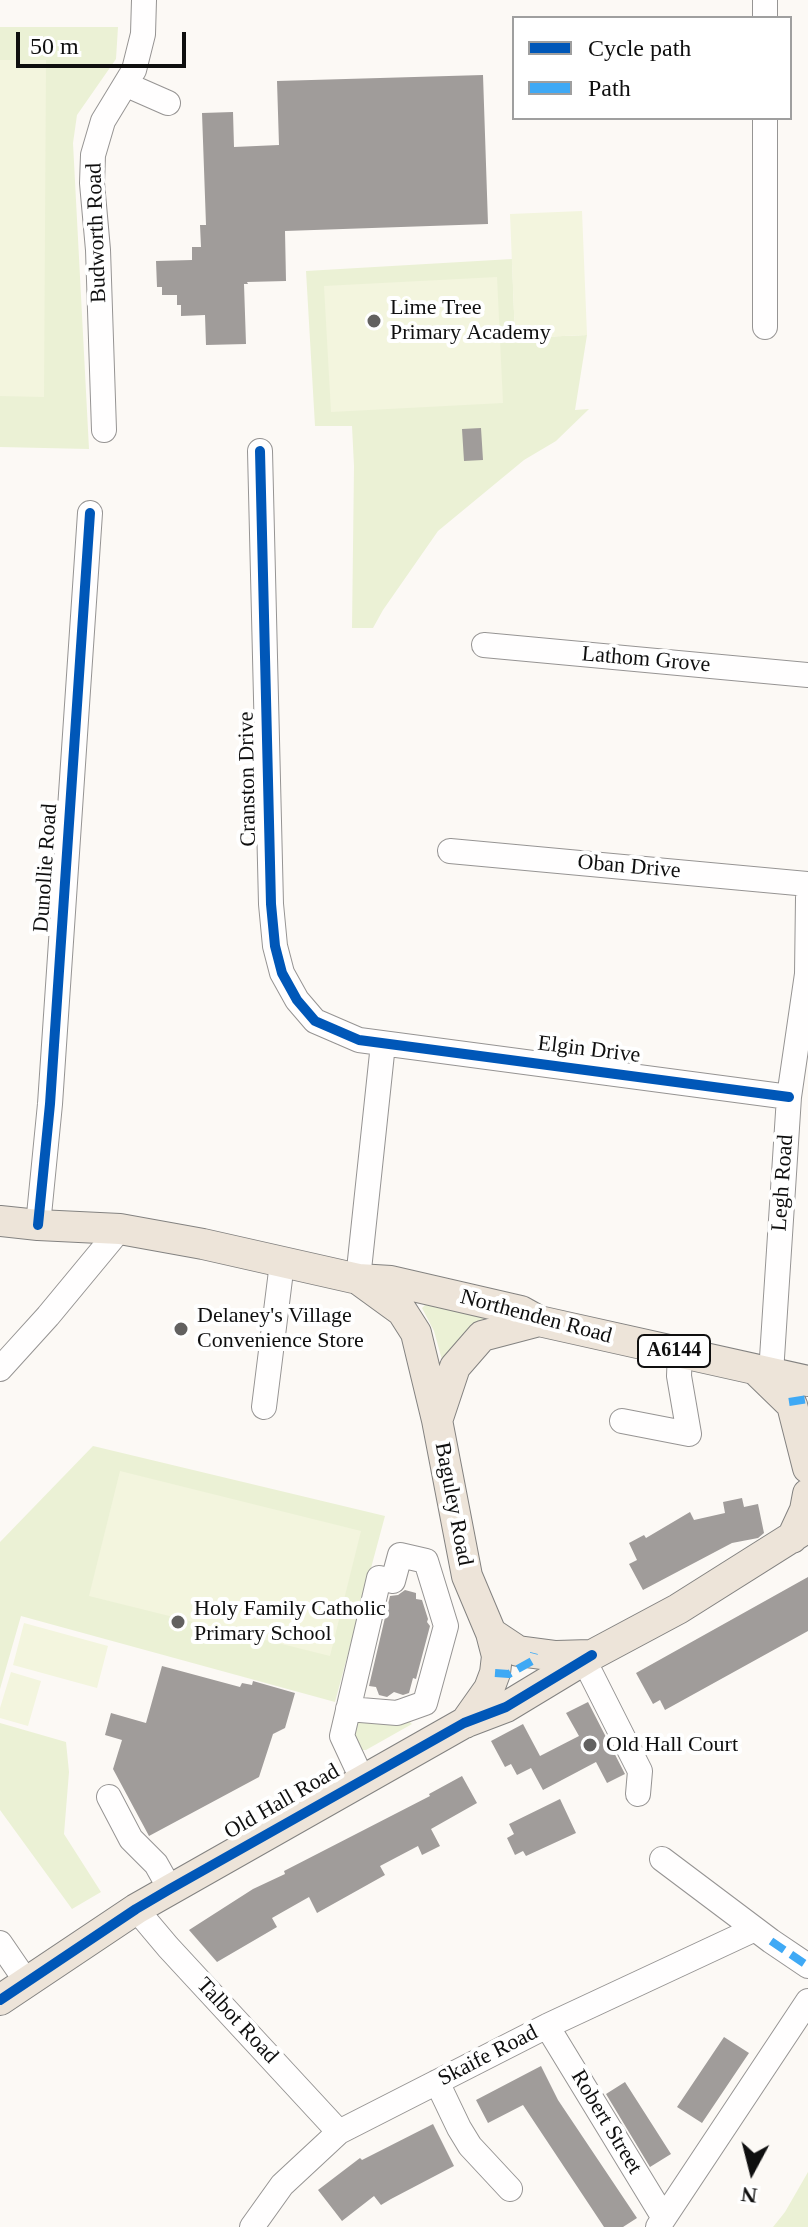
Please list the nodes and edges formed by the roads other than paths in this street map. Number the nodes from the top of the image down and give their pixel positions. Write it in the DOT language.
graph roads {
  1 [pos="144,0"];
  2 [pos="127,85"];
  3 [pos="168,103"];
  4 [pos="765,120"];
  5 [pos="765,327"];
  6 [pos="104,430"];
  7 [pos="260,451"];
  8 [pos="90,513"];
  9 [pos="484,645"];
  10 [pos="808,675"];
  11 [pos="450,851"];
  12 [pos="808,884"];
  13 [pos="808,898"];
  14 [pos="807,974"];
  15 [pos="383,1044"];
  16 [pos="789,1097"];
  17 [pos="0,1221"];
  18 [pos="38,1225"];
  19 [pos="120,1229"];
  20 [pos="282,1263"];
  21 [pos="358,1279"];
  22 [pos="539,1321"];
  23 [pos="680,1352"];
  24 [pos="0,1369"];
  25 [pos="764,1372"];
  26 [pos="808,1381"];
  27 [pos="264,1407"];
  28 [pos="437,1420"];
  29 [pos="622,1421"];
  30 [pos="808,1468"];
  31 [pos="808,1494"];
  32 [pos="800,1532"];
  33 [pos="491,1633"];
  34 [pos="588,1658"];
  35 [pos="348,1709"];
  36 [pos="464,1723"];
  37 [pos="362,1779"];
  38 [pos="638,1794"];
  39 [pos="109,1797"];
  40 [pos="662,1859"];
  41 [pos="170,1889"];
  42 [pos="136,1909"];
  43 [pos="763,1935"];
  44 [pos="0,1943"];
  45 [pos="808,1966"];
  46 [pos="26,1981"];
  47 [pos="0,2000"];
  48 [pos="808,2001"];
  49 [pos="547,2026"];
  50 [pos="437,2082"];
  51 [pos="339,2132"];
  52 [pos="510,2189"];
  53 [pos="661,2223"];
  54 [pos="252,2227"];
  1 -- 2 [label="street, Budworth Road"];
  2 -- 3 [label="street"];
  2 -- 6 [label="street, Budworth Road"];
  4 -- 5 [label="street"];
  7 -- 15 [label="street, Cranston Drive"];
  8 -- 18 [label="street, Dunollie Road"];
  9 -- 10 [label="street, Lathom Grove"];
  11 -- 12 [label="street, Oban Drive"];
  13 -- 14 [label="street, Legh Road"];
  14 -- 16 [label="street, Legh Road"];
  15 -- 16 [label="street, Elgin Drive"];
  15 -- 21 [label="street"];
  16 -- 25 [label="street, Legh Road"];
  17 -- 18 [label="main road, Northenden Road"];
  18 -- 19 [label="main road, Northenden Road"];
  19 -- 20 [label="main road, Northenden Road"];
  19 -- 24 [label="street"];
  20 -- 21 [label="main road, Northenden Road"];
  20 -- 27 [label="street"];
  21 -- 22 [label="main road, Northenden Road"];
  21 -- 28 [label="main road, Northenden Road"];
  22 -- 23 [label="main road, Northenden Road / A6144"];
  22 -- 28 [label="main road, Baguley Road / A6144"];
  23 -- 25 [label="main road, Northenden Road / A6144"];
  23 -- 29 [label="street"];
  25 -- 26 [label="main road, Northenden Road / A6144"];
  25 -- 30 [label="main road"];
  28 -- 33 [label="main road, Baguley Road / A6144"];
  31 -- 32 [label="main road, A6144"];
  32 -- 34 [label="main road, Old Hall Road / A6144"];
  33 -- 34 [label="main road, A6144"];
  33 -- 36 [label="main road, Old Hall Road / A6144"];
  34 -- 36 [label="main road, Old Hall Road / A6144"];
  34 -- 38 [label="street"];
  35 -- 35 [label="street"];
  35 -- 37 [label="street"];
  36 -- 37 [label="main road, Old Hall Road / A6144"];
  37 -- 41 [label="main road, Old Hall Road / A6144"];
  39 -- 41 [label="street"];
  40 -- 43 [label="street"];
  41 -- 42 [label="main road, Old Hall Road / A6144"];
  42 -- 46 [label="main road, Old Hall Road / A6144"];
  42 -- 51 [label="street, Talbot Road"];
  43 -- 45 [label="street"];
  43 -- 49 [label="street, Skaife Road"];
  44 -- 46 [label="street"];
  46 -- 47 [label="main road, Old Hall Road / A6144"];
  48 -- 53 [label="street"];
  49 -- 50 [label="street, Skaife Road"];
  49 -- 53 [label="street, Robert Street"];
  50 -- 51 [label="street, Skaife Road"];
  50 -- 52 [label="street"];
  51 -- 54 [label="street, Skaife Road"];
}
